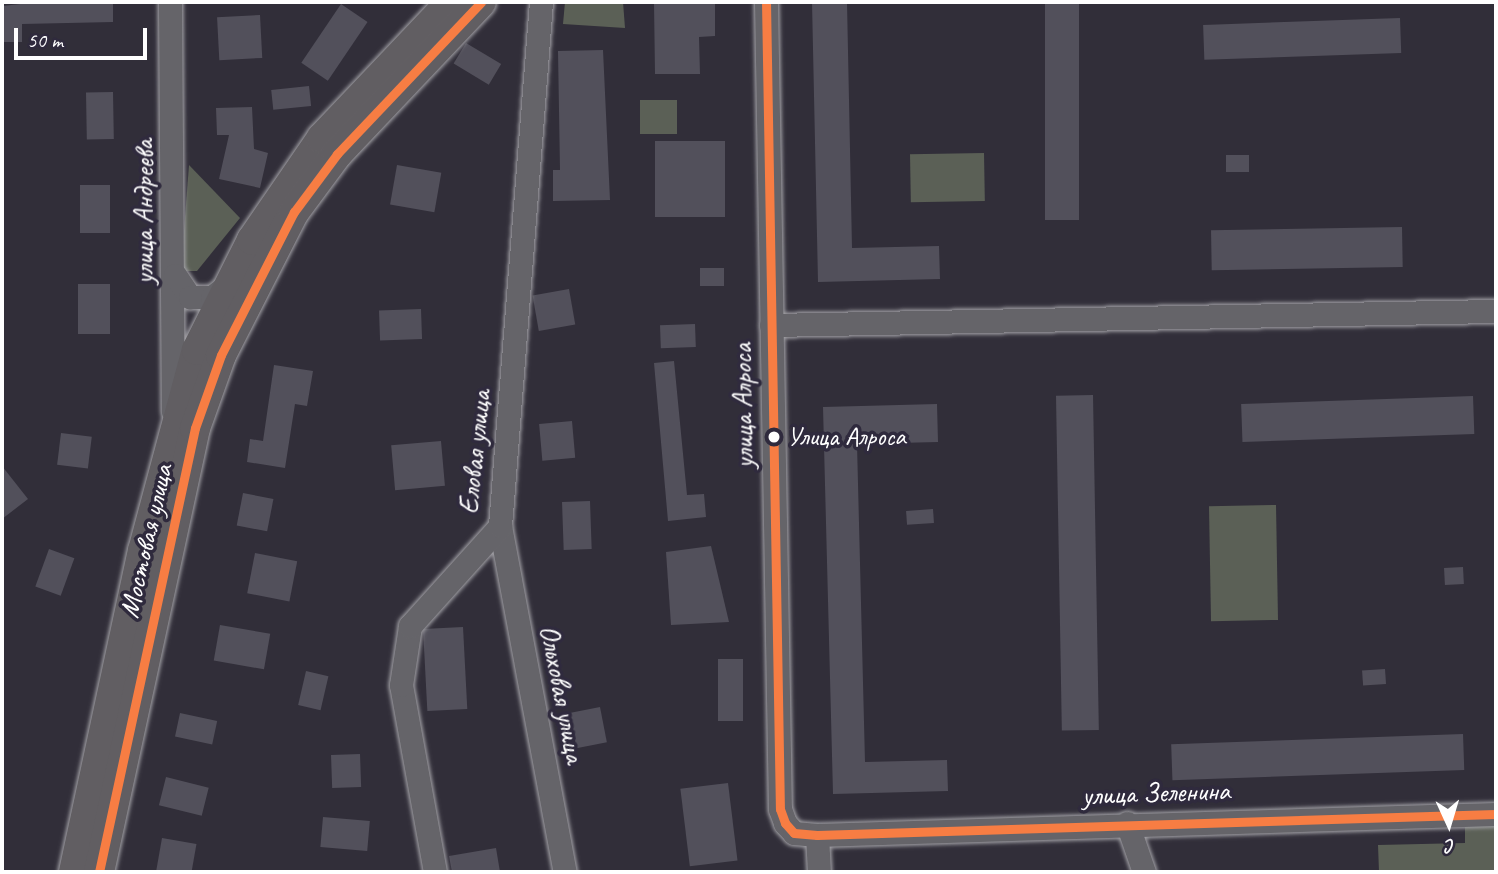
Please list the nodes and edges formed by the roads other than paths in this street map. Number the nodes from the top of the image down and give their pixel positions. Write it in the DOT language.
graph roads {
  1 [pos="170,2"];
  2 [pos="451,2"];
  3 [pos="481,2"];
  4 [pos="541,2"];
  5 [pos="766,2"];
  6 [pos="175,275"];
  7 [pos="226,286"];
  8 [pos="1496,312"];
  9 [pos="771,325"];
  10 [pos="173,423"];
  11 [pos="500,526"];
  12 [pos="1496,814"];
  13 [pos="1127,823"];
  14 [pos="817,835"];
  15 [pos="75,872"];
  16 [pos="99,872"];
  17 [pos="435,872"];
  18 [pos="565,872"];
  19 [pos="819,872"];
  20 [pos="1144,872"];
  1 -- 6 [label="street, улица Андреева"];
  2 -- 7 [label="main road, Мостовая улица"];
  3 -- 16 [label="main road, Мостовая улица"];
  4 -- 11 [label="street, Еловая улица"];
  5 -- 9 [label="street, улица Алроса"];
  6 -- 7 [label="street"];
  6 -- 10 [label="street, улица Андреева"];
  7 -- 10 [label="main road, Мостовая улица"];
  8 -- 9 [label="street"];
  9 -- 14 [label="street, улица Алроса"];
  10 -- 15 [label="main road, Мостовая улица"];
  11 -- 17 [label="street, Еловая улица"];
  11 -- 18 [label="street, Ольховая улица"];
  12 -- 13 [label="street, улица Зеленина"];
  13 -- 14 [label="street, улица Зеленина"];
  13 -- 20 [label="street"];
  14 -- 19 [label="street"];
}
